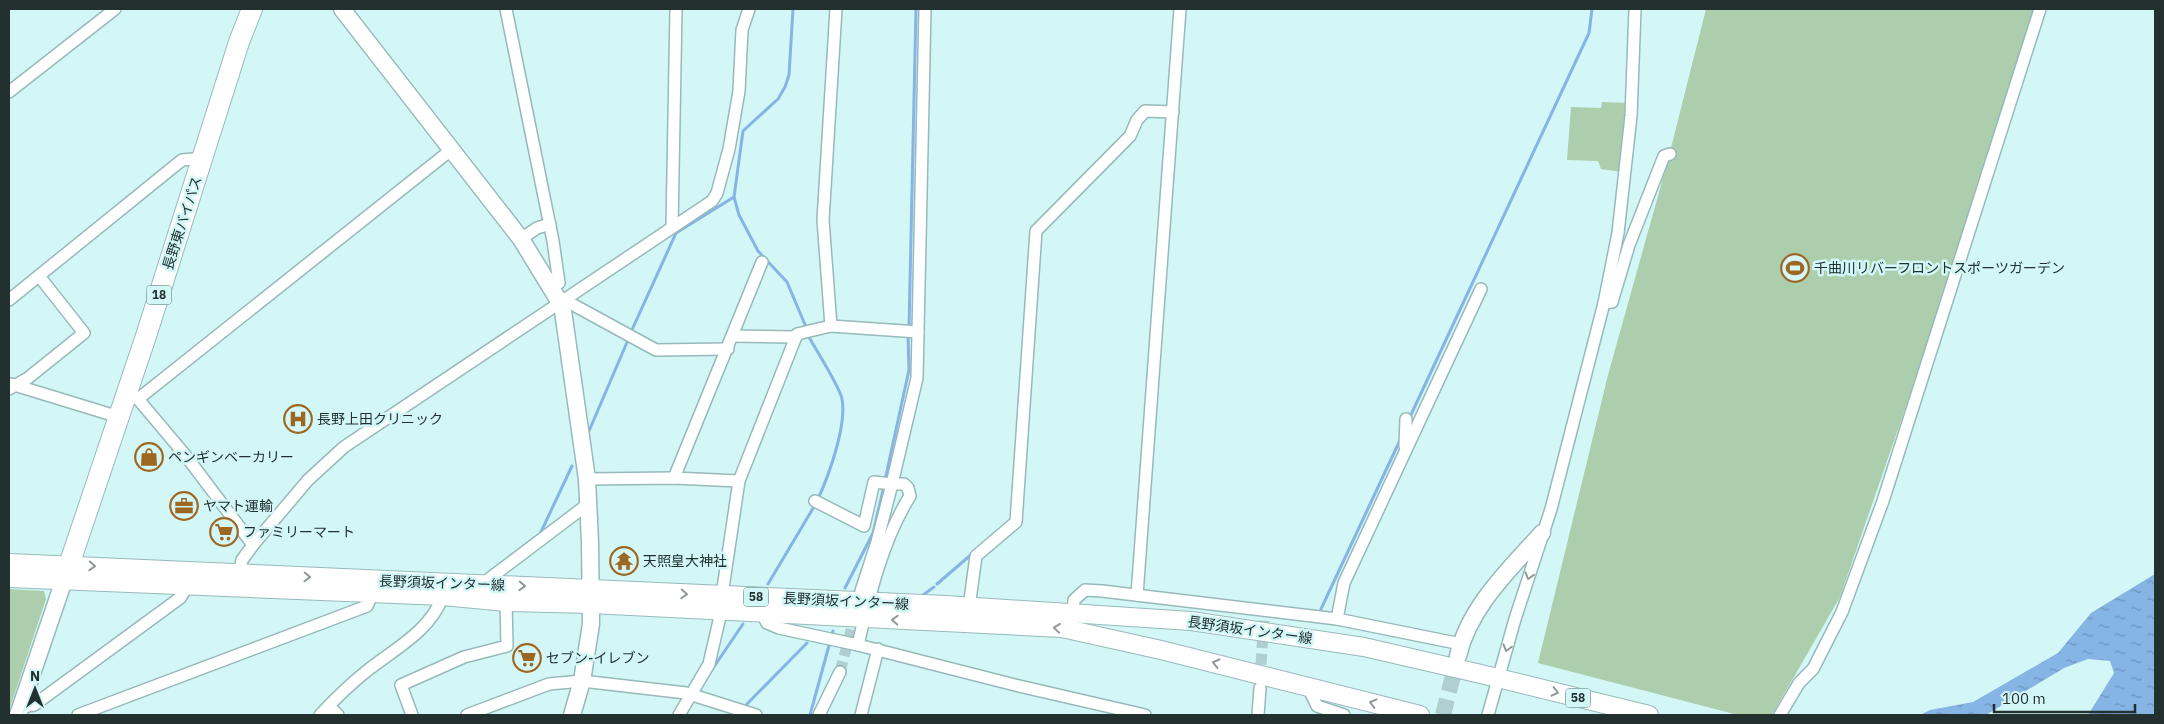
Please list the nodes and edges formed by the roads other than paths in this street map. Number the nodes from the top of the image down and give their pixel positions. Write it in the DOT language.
graph roads {
  1 [pos="115,9"];
  2 [pos="252,9"];
  3 [pos="342,9"];
  4 [pos="506,9"];
  5 [pos="676,9"];
  6 [pos="749,9"];
  7 [pos="836,9"];
  8 [pos="924,9"];
  9 [pos="1180,9"];
  10 [pos="1635,9"];
  11 [pos="2040,9"];
  12 [pos="9,92"];
  13 [pos="1173,112"];
  14 [pos="451,150"];
  15 [pos="1670,154"];
  16 [pos="204,158"];
  17 [pos="550,224"];
  18 [pos="672,227"];
  19 [pos="521,239"];
  20 [pos="762,262"];
  21 [pos="39,276"];
  22 [pos="559,283"];
  23 [pos="1480,289"];
  24 [pos="9,300"];
  25 [pos="565,302"];
  26 [pos="1604,303"];
  27 [pos="831,326"];
  28 [pos="911,332"];
  29 [pos="733,336"];
  30 [pos="796,337"];
  31 [pos="728,349"];
  32 [pos="10,386"];
  33 [pos="131,397"];
  34 [pos="119,417"];
  35 [pos="1406,419"];
  36 [pos="1405,450"];
  37 [pos="674,478"];
  38 [pos="587,479"];
  39 [pos="739,481"];
  40 [pos="886,483"];
  41 [pos="817,502"];
  42 [pos="588,504"];
  43 [pos="1542,533"];
  44 [pos="253,545"];
  45 [pos="9,563"];
  46 [pos="67,573"];
  47 [pos="239,574"];
  48 [pos="9,578"];
  49 [pos="481,585"];
  50 [pos="188,586"];
  51 [pos="373,593"];
  52 [pos="1137,595"];
  53 [pos="443,596"];
  54 [pos="591,597"];
  55 [pos="506,602"];
  56 [pos="721,604"];
  57 [pos="864,604"];
  58 [pos="969,607"];
  59 [pos="1073,612"];
  60 [pos="762,613"];
  61 [pos="1337,619"];
  62 [pos="858,645"];
  63 [pos="878,649"];
  64 [pos="1459,650"];
  65 [pos="840,672"];
  66 [pos="1503,679"];
  67 [pos="582,681"];
  68 [pos="1308,687"];
  69 [pos="1260,688"];
  70 [pos="691,695"];
  71 [pos="329,706"];
  72 [pos="20,711"];
  73 [pos="732,712"];
  74 [pos="78,715"];
  75 [pos="320,715"];
  76 [pos="338,715"];
  77 [pos="412,715"];
  78 [pos="467,715"];
  79 [pos="572,715"];
  80 [pos="679,715"];
  81 [pos="756,715"];
  82 [pos="819,715"];
  83 [pos="861,715"];
  84 [pos="1145,715"];
  85 [pos="1258,715"];
  86 [pos="1344,715"];
  87 [pos="1420,715"];
  88 [pos="1488,715"];
  89 [pos="1649,715"];
  90 [pos="1780,715"];
  1 -- 12 [label="street"];
  2 -- 16 [label="highway, 長野東バイパス / 18"];
  3 -- 14 [label="street"];
  4 -- 17 [label="street"];
  5 -- 18 [label="street"];
  6 -- 18 [label="street"];
  7 -- 27 [label="street"];
  8 -- 28 [label="street"];
  9 -- 13 [label="street"];
  10 -- 26 [label="street"];
  11 -- 90 [label="street"];
  13 -- 52 [label="street"];
  13 -- 58 [label="street"];
  14 -- 19 [label="street"];
  14 -- 33 [label="street"];
  15 -- 26 [label="street"];
  16 -- 21 [label="street"];
  16 -- 33 [label="highway, 長野東バイパス / 18"];
  17 -- 19 [label="street"];
  17 -- 22 [label="street"];
  18 -- 25 [label="street"];
  19 -- 25 [label="street"];
  20 -- 29 [label="street"];
  21 -- 24 [label="street"];
  21 -- 32 [label="street"];
  23 -- 36 [label="street"];
  25 -- 31 [label="street"];
  25 -- 38 [label="street"];
  25 -- 44 [label="street"];
  26 -- 43 [label="street"];
  27 -- 28 [label="street"];
  27 -- 30 [label="street"];
  28 -- 40 [label="street"];
  29 -- 30 [label="street"];
  29 -- 31 [label="street"];
  30 -- 39 [label="street"];
  31 -- 37 [label="street"];
  32 -- 34 [label="street"];
  33 -- 34 [label="highway, 長野東バイパス / 18"];
  33 -- 44 [label="street"];
  34 -- 46 [label="highway, 長野東バイパス / 18"];
  35 -- 36 [label="street"];
  36 -- 61 [label="street"];
  37 -- 38 [label="street"];
  37 -- 39 [label="street"];
  38 -- 42 [label="street"];
  39 -- 56 [label="street"];
  40 -- 41 [label="street"];
  40 -- 57 [label="street"];
  40 -- 57 [label="street"];
  42 -- 49 [label="street"];
  42 -- 54 [label="street"];
  43 -- 64 [label="street"];
  43 -- 66 [label="street, one-way"];
  44 -- 47 [label="street"];
  45 -- 46 [label="main road, 長野須坂インター線 / 58"];
  46 -- 47 [label="main road, 長野須坂インター線 / 58, one-way"];
  46 -- 48 [label="main road, 長野須坂インター線 / 58"];
  46 -- 50 [label="main road, 長野須坂インター線 / 58"];
  46 -- 72 [label="street"];
  47 -- 49 [label="main road, 長野須坂インター線 / 58, one-way"];
  49 -- 54 [label="main road, 長野須坂インター線 / 58, one-way"];
  50 -- 51 [label="main road, 長野須坂インター線 / 58"];
  50 -- 72 [label="street"];
  51 -- 53 [label="main road, 長野須坂インター線 / 58"];
  51 -- 74 [label="street"];
  52 -- 59 [label="street"];
  52 -- 61 [label="street"];
  53 -- 55 [label="main road, 長野須坂インター線 / 58"];
  53 -- 71 [label="street"];
  54 -- 55 [label="main road, 長野須坂インター線 / 58"];
  54 -- 56 [label="main road, 長野須坂インター線 / 58"];
  54 -- 67 [label="street"];
  55 -- 77 [label="street"];
  56 -- 57 [label="main road, 長野須坂インター線 / 58"];
  56 -- 60 [label="main road, 長野須坂インター線 / 58"];
  56 -- 70 [label="street"];
  57 -- 58 [label="main road, 長野須坂インター線 / 58"];
  57 -- 60 [label="main road, 長野須坂インター線 / 58"];
  57 -- 62 [label="street"];
  68 -- 57 [label="main road, 長野須坂インター線 / 58, one-way"];
  58 -- 59 [label="main road, 長野須坂インター線 / 58"];
  59 -- 66 [label="main road, 長野須坂インター線 / 58"];
  60 -- 62 [label="street"];
  61 -- 64 [label="street"];
  62 -- 63 [label="street"];
  63 -- 83 [label="street"];
  63 -- 84 [label="street"];
  65 -- 82 [label="street"];
  66 -- 88 [label="street"];
  66 -- 89 [label="main road, 長野須坂インター線 / 58, one-way"];
  67 -- 70 [label="street"];
  67 -- 78 [label="street"];
  67 -- 79 [label="street"];
  68 -- 86 [label="street"];
  87 -- 68 [label="main road, 長野須坂インター線 / 58, one-way"];
  69 -- 85 [label="street"];
  70 -- 73 [label="street"];
  70 -- 80 [label="street"];
  71 -- 75 [label="street"];
  71 -- 76 [label="street"];
  73 -- 81 [label="street"];
}
